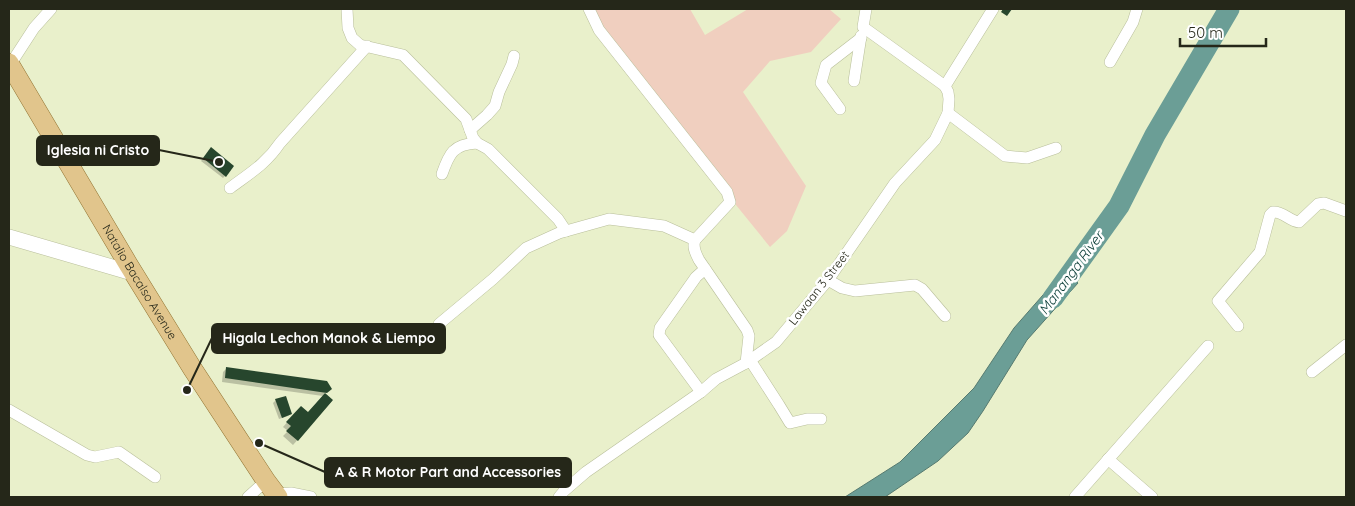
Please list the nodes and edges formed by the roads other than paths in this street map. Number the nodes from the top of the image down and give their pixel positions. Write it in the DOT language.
graph roads {
  1 [pos="51,9"];
  2 [pos="346,9"];
  3 [pos="589,9"];
  4 [pos="866,9"];
  5 [pos="993,9"];
  6 [pos="1137,9"];
  7 [pos="862,32"];
  8 [pos="367,46"];
  9 [pos="514,56"];
  10 [pos="1110,62"];
  11 [pos="9,64"];
  12 [pos="854,82"];
  13 [pos="945,86"];
  14 [pos="840,109"];
  15 [pos="948,113"];
  16 [pos="470,130"];
  17 [pos="477,143"];
  18 [pos="1056,148"];
  19 [pos="442,174"];
  20 [pos="230,188"];
  21 [pos="1346,211"];
  22 [pos="566,231"];
  23 [pos="9,237"];
  24 [pos="695,240"];
  25 [pos="705,269"];
  26 [pos="136,274"];
  27 [pos="828,280"];
  28 [pos="945,316"];
  29 [pos="439,324"];
  30 [pos="1238,326"];
  31 [pos="1346,345"];
  32 [pos="1208,346"];
  33 [pos="748,361"];
  34 [pos="1312,372"];
  35 [pos="701,392"];
  36 [pos="9,410"];
  37 [pos="821,420"];
  38 [pos="1108,459"];
  39 [pos="156,478"];
  40 [pos="273,491"];
  41 [pos="248,497"];
  42 [pos="311,497"];
  43 [pos="559,497"];
  44 [pos="1075,497"];
  45 [pos="1152,497"];
  1 -- 11 [label="street"];
  2 -- 8 [label="street"];
  3 -- 24 [label="street"];
  4 -- 7 [label="street"];
  5 -- 13 [label="street"];
  6 -- 10 [label="street"];
  7 -- 12 [label="street"];
  7 -- 13 [label="street"];
  7 -- 14 [label="street"];
  8 -- 16 [label="street"];
  8 -- 20 [label="street"];
  9 -- 16 [label="street"];
  11 -- 26 [label="main road, Natalio Bacalso Avenue"];
  13 -- 15 [label="street, Lawaan 3 Street"];
  15 -- 18 [label="street"];
  15 -- 27 [label="street, Lawaan 3 Street"];
  16 -- 17 [label="street"];
  17 -- 19 [label="street"];
  17 -- 22 [label="street"];
  21 -- 30 [label="street"];
  22 -- 24 [label="street"];
  22 -- 29 [label="street"];
  23 -- 26 [label="street"];
  24 -- 25 [label="street"];
  25 -- 33 [label="street"];
  25 -- 35 [label="street"];
  26 -- 40 [label="main road, Natalio Bacalso Avenue"];
  27 -- 28 [label="street"];
  27 -- 33 [label="street, Lawaan 3 Street"];
  31 -- 34 [label="street"];
  32 -- 38 [label="street"];
  33 -- 35 [label="street, Lawaan 3 Street"];
  33 -- 37 [label="street"];
  35 -- 43 [label="street, Lawaan 3 Street"];
  36 -- 39 [label="street"];
  38 -- 44 [label="street"];
  38 -- 45 [label="street"];
  40 -- 41 [label="street"];
  40 -- 42 [label="street"];
}
